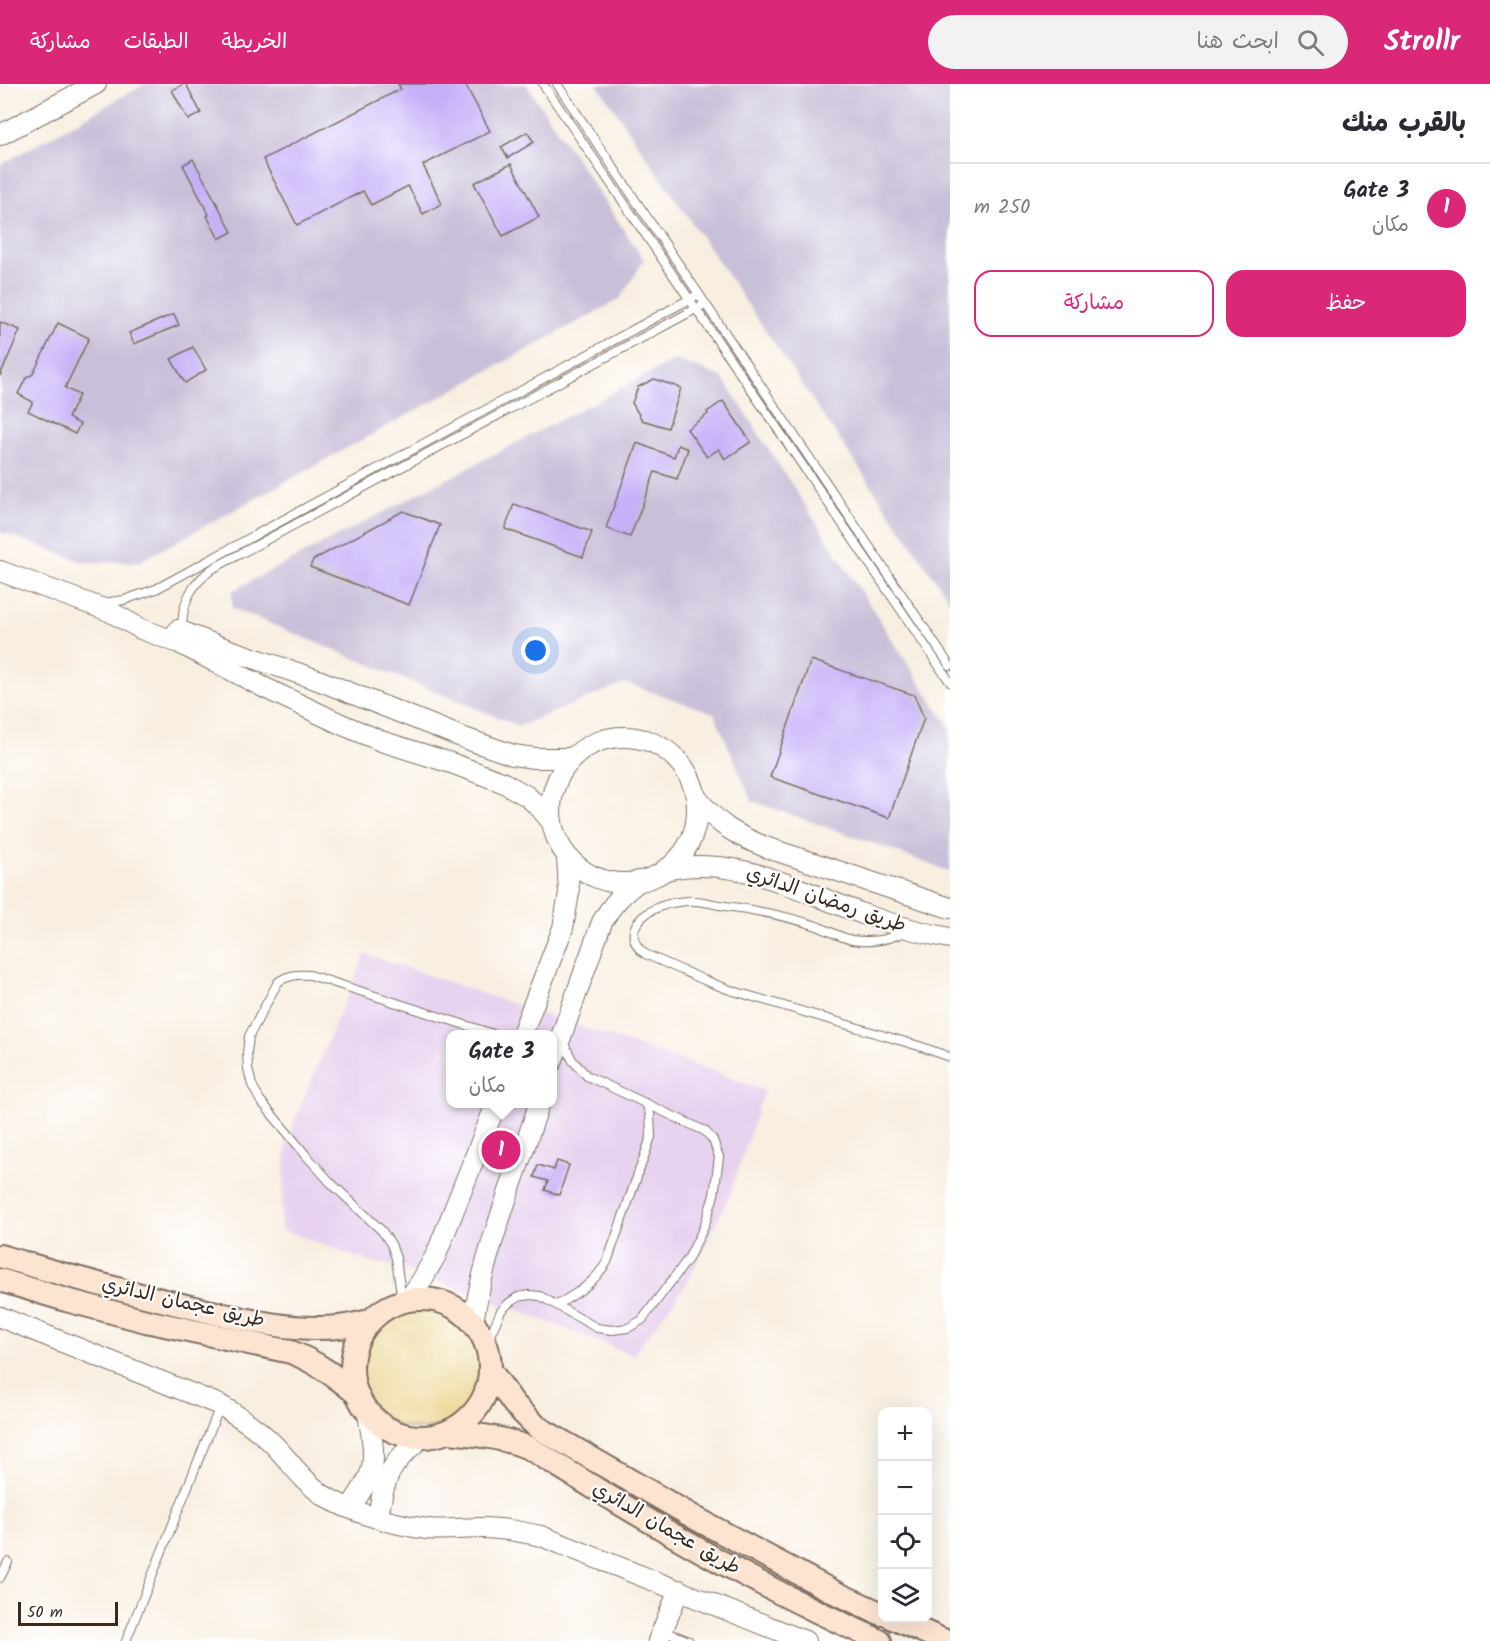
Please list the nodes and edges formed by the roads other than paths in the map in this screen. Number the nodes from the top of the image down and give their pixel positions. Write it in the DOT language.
graph roads {
  1 [pos="74,84"];
  2 [pos="96,84"];
  3 [pos="543,84"];
  4 [pos="557,84"];
  5 [pos="0,124"];
  6 [pos="0,135"];
  7 [pos="699,294"];
  8 [pos="689,300"];
  9 [pos="705,304"];
  10 [pos="696,309"];
  11 [pos="0,571"];
  12 [pos="100,607"];
  13 [pos="183,632"];
  14 [pos="950,666"];
  15 [pos="950,682"];
  16 [pos="572,758"];
  17 [pos="696,797"];
  18 [pos="551,821"];
  19 [pos="567,857"];
  20 [pos="665,870"];
  21 [pos="639,881"];
  22 [pos="950,908"];
  23 [pos="910,929"];
  24 [pos="950,938"];
  25 [pos="479,1030"];
  26 [pos="524,1030"];
  27 [pos="561,1035"];
  28 [pos="557,1047"];
  29 [pos="950,1057"];
  30 [pos="646,1104"];
  31 [pos="483,1108"];
  32 [pos="494,1108"];
  33 [pos="506,1108"];
  34 [pos="526,1108"];
  35 [pos="538,1108"];
  36 [pos="549,1108"];
  37 [pos="449,1220"];
  38 [pos="493,1241"];
  39 [pos="0,1256"];
  40 [pos="0,1280"];
  41 [pos="405,1301"];
  42 [pos="556,1305"];
  43 [pos="0,1317"];
  44 [pos="370,1321"];
  45 [pos="473,1322"];
  46 [pos="486,1344"];
  47 [pos="490,1370"];
  48 [pos="356,1393"];
  49 [pos="220,1405"];
  50 [pos="368,1413"];
  51 [pos="449,1431"];
  52 [pos="422,1437"];
  53 [pos="350,1508"];
  54 [pos="378,1518"];
  55 [pos="8,1562"];
  56 [pos="0,1578"];
  57 [pos="679,1590"];
  58 [pos="878,1612"];
  59 [pos="904,1623"];
  60 [pos="660,1636"];
  61 [pos="126,1641"];
  62 [pos="689,1641"];
  63 [pos="805,1641"];
  64 [pos="880,1641"];
  65 [pos="945,1641"];
  1 -- 5 [label="street"];
  2 -- 6 [label="street"];
  3 -- 8 [label="lane"];
  4 -- 7 [label="lane"];
  7 -- 8 [label="lane"];
  7 -- 9 [label="lane"];
  8 -- 10 [label="lane"];
  8 -- 12 [label="lane"];
  9 -- 10 [label="lane"];
  9 -- 14 [label="lane"];
  10 -- 13 [label="lane"];
  10 -- 15 [label="lane"];
  11 -- 12 [label="street"];
  12 -- 13 [label="street"];
  12 -- 18 [label="street"];
  13 -- 16 [label="street"];
  16 -- 17 [label="street"];
  16 -- 18 [label="street"];
  17 -- 20 [label="street"];
  17 -- 22 [label="street, طريق رمضان الدائري"];
  18 -- 19 [label="street"];
  19 -- 21 [label="street"];
  19 -- 26 [label="street"];
  20 -- 21 [label="street"];
  20 -- 23 [label="street, طريق رمضان الدائري"];
  21 -- 27 [label="street"];
  23 -- 24 [label="street, طريق رمضان الدائري"];
  23 -- 29 [label="lane"];
  25 -- 41 [label="lane"];
  27 -- 28 [label="street"];
  27 -- 30 [label="lane"];
  30 -- 42 [label="lane"];
  30 -- 42 [label="lane"];
  31 -- 37 [label="street"];
  32 -- 37 [label="street"];
  33 -- 37 [label="street"];
  34 -- 38 [label="street"];
  35 -- 38 [label="street"];
  36 -- 38 [label="street"];
  37 -- 41 [label="street"];
  38 -- 45 [label="street"];
  39 -- 44 [label="main road, طريق عجمان الدائري"];
  40 -- 48 [label="main road, طريق عجمان الدائري"];
  41 -- 44 [label="main road"];
  41 -- 45 [label="main road"];
  42 -- 46 [label="lane"];
  43 -- 49 [label="street"];
  44 -- 48 [label="main road"];
  45 -- 46 [label="main road"];
  46 -- 47 [label="main road"];
  47 -- 51 [label="main road"];
  47 -- 58 [label="main road, طريق عجمان الدائري"];
  48 -- 50 [label="main road"];
  49 -- 53 [label="street"];
  49 -- 61 [label="lane"];
  50 -- 52 [label="main road"];
  50 -- 53 [label="street"];
  51 -- 52 [label="main road"];
  51 -- 64 [label="main road, طريق عجمان الدائري"];
  52 -- 54 [label="street"];
  53 -- 54 [label="street"];
  54 -- 57 [label="street"];
  55 -- 56 [label="lane"];
  57 -- 60 [label="street"];
  57 -- 63 [label="street"];
  59 -- 65 [label="main road"];
  60 -- 62 [label="lane"];
}
